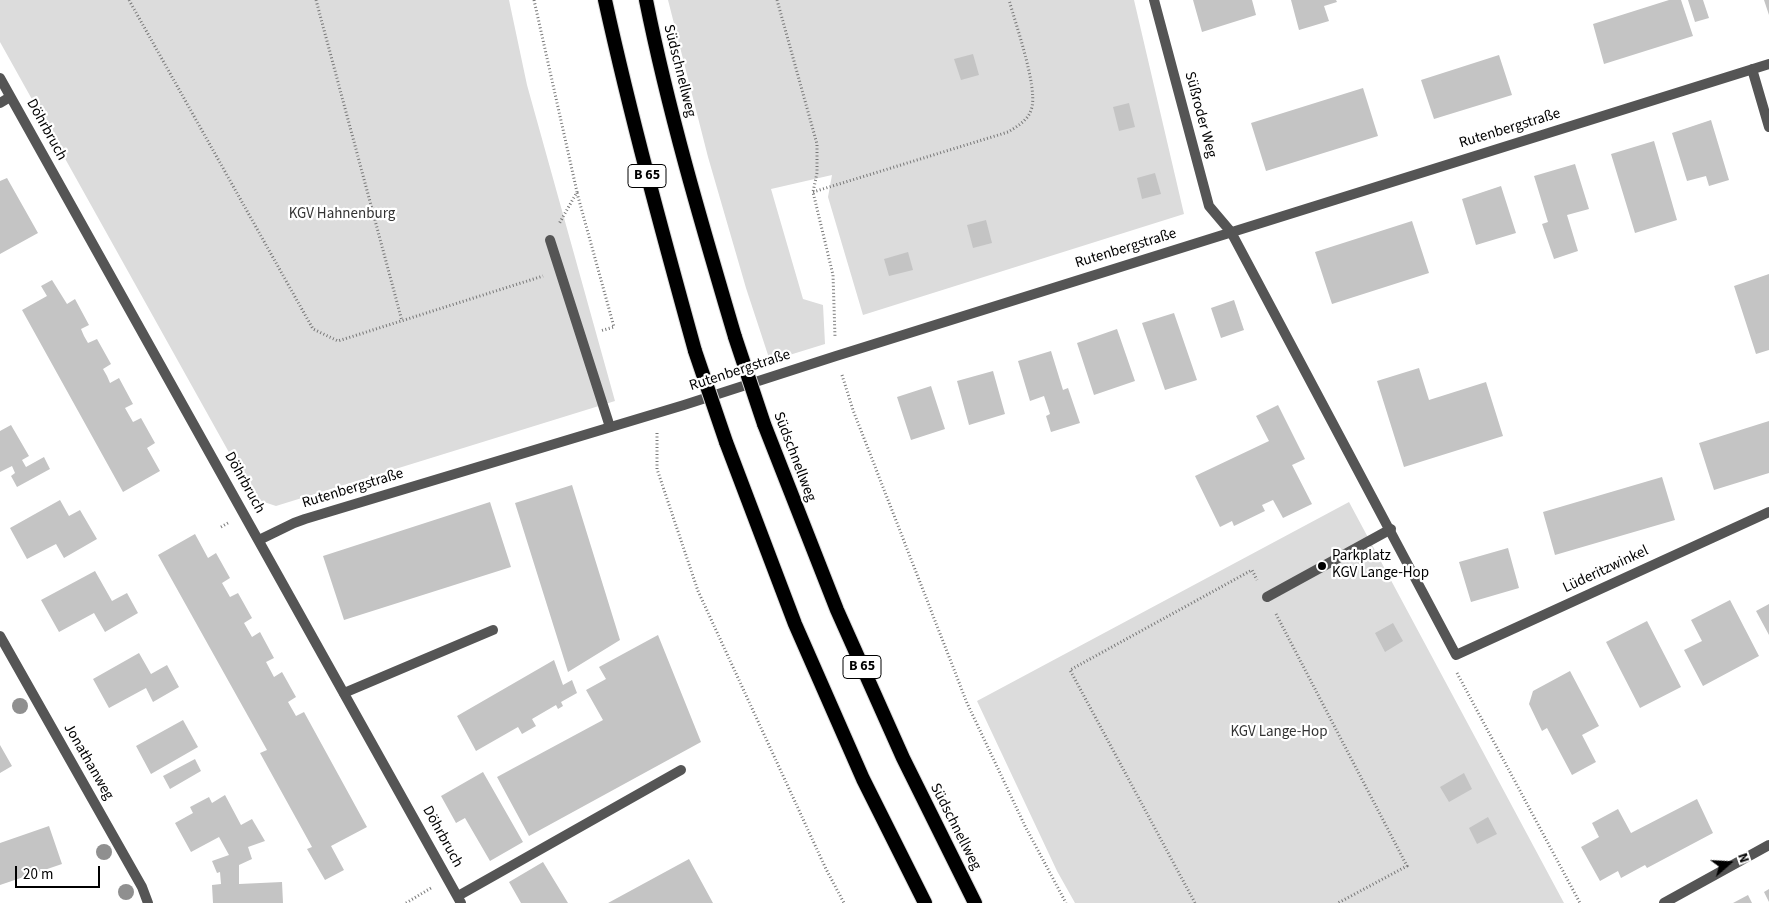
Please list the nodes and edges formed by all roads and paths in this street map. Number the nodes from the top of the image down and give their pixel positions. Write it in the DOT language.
graph roads {
  1 [pos="129,0"];
  2 [pos="316,0"];
  3 [pos="534,0"];
  4 [pos="605,0"];
  5 [pos="646,0"];
  6 [pos="777,0"];
  7 [pos="1009,0"];
  8 [pos="1154,0"];
  9 [pos="1769,64"];
  10 [pos="1752,69"];
  11 [pos="0,78"];
  12 [pos="10,97"];
  13 [pos="0,102"];
  14 [pos="1769,127"];
  15 [pos="577,192"];
  16 [pos="813,192"];
  17 [pos="1231,232"];
  18 [pos="550,240"];
  19 [pos="560,271"];
  20 [pos="402,321"];
  21 [pos="581,337"];
  22 [pos="836,356"];
  23 [pos="658,413"];
  24 [pos="610,427"];
  25 [pos="1769,512"];
  26 [pos="1391,529"];
  27 [pos="259,540"];
  28 [pos="1267,597"];
  29 [pos="493,630"];
  30 [pos="0,636"];
  31 [pos="1456,655"];
  32 [pos="344,693"];
  33 [pos="681,770"];
  34 [pos="1769,845"];
  35 [pos="448,879"];
  36 [pos="459,900"];
  37 [pos="148,903"];
  38 [pos="406,903"];
  39 [pos="844,903"];
  40 [pos="925,903"];
  41 [pos="975,903"];
  42 [pos="1066,903"];
  43 [pos="1195,903"];
  44 [pos="1338,903"];
  45 [pos="1580,903"];
  46 [pos="1664,903"];
  1 -- 20 [label="path"];
  2 -- 20 [label="path"];
  3 -- 15 [label="path"];
  4 -- 40 [label="highway, B 65, bridge"];
  5 -- 41 [label="highway, Südschnellweg / B 65, bridge"];
  6 -- 16 [label="path"];
  7 -- 16 [label="path"];
  8 -- 17 [label="street, Süßroder Weg"];
  9 -- 10 [label="street, Rutenbergstraße"];
  10 -- 14 [label="street"];
  10 -- 17 [label="street, Rutenbergstraße"];
  11 -- 12 [label="street, Döhrbruch"];
  12 -- 13 [label="street"];
  12 -- 27 [label="street, Döhrbruch"];
  15 -- 18 [label="path"];
  15 -- 21 [label="path"];
  16 -- 22 [label="path"];
  17 -- 22 [label="street, Rutenbergstraße"];
  17 -- 26 [label="street"];
  18 -- 19 [label="street"];
  19 -- 20 [label="path"];
  19 -- 21 [label="street"];
  21 -- 24 [label="street"];
  22 -- 23 [label="street, Rutenbergstraße"];
  22 -- 42 [label="path"];
  23 -- 24 [label="street, Rutenbergstraße"];
  23 -- 39 [label="path"];
  24 -- 27 [label="street, Rutenbergstraße"];
  25 -- 31 [label="street, Lüderitzwinkel"];
  26 -- 28 [label="street"];
  26 -- 31 [label="street"];
  27 -- 32 [label="street, Döhrbruch"];
  28 -- 43 [label="path"];
  28 -- 44 [label="path"];
  29 -- 32 [label="street"];
  30 -- 37 [label="street, Jonathanweg"];
  31 -- 45 [label="path"];
  32 -- 35 [label="street, Döhrbruch"];
  33 -- 36 [label="street"];
  34 -- 46 [label="street"];
  35 -- 36 [label="street, Döhrbruch"];
  35 -- 38 [label="path"];
}
